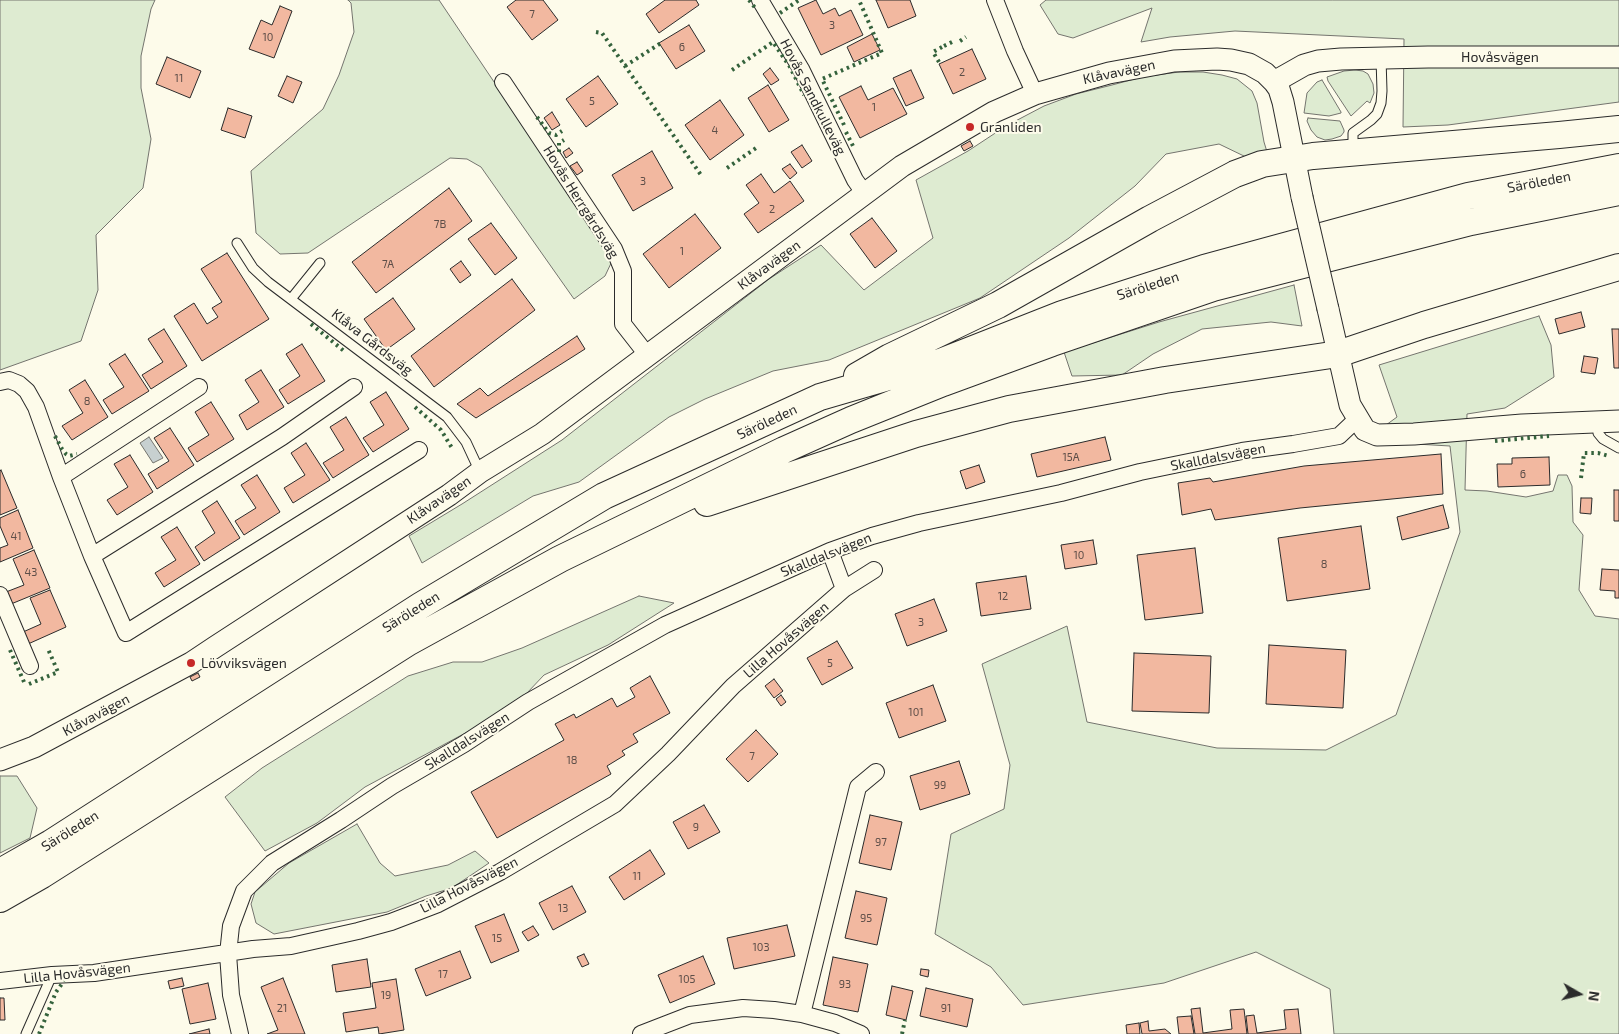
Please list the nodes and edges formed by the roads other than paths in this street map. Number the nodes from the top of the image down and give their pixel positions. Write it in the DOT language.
graph roads {
  1 [pos="760,0"];
  2 [pos="995,0"];
  3 [pos="1619,56"];
  4 [pos="1381,57"];
  5 [pos="504,82"];
  6 [pos="1274,82"];
  7 [pos="1035,94"];
  8 [pos="1619,129"];
  9 [pos="1353,152"];
  10 [pos="1295,158"];
  11 [pos="1619,167"];
  12 [pos="1619,192"];
  13 [pos="865,194"];
  14 [pos="237,243"];
  15 [pos="320,263"];
  16 [pos="1619,267"];
  17 [pos="291,299"];
  18 [pos="1338,354"];
  19 [pos="648,356"];
  20 [pos="0,382"];
  21 [pos="199,387"];
  22 [pos="354,387"];
  23 [pos="820,397"];
  24 [pos="1357,419"];
  25 [pos="1619,421"];
  26 [pos="1597,422"];
  27 [pos="1619,448"];
  28 [pos="419,450"];
  29 [pos="480,472"];
  30 [pos="61,477"];
  31 [pos="668,506"];
  32 [pos="830,551"];
  33 [pos="92,556"];
  34 [pos="874,570"];
  35 [pos="844,589"];
  36 [pos="0,595"];
  37 [pos="30,666"];
  38 [pos="0,760"];
  39 [pos="876,772"];
  40 [pos="0,872"];
  41 [pos="0,899"];
  42 [pos="228,954"];
  43 [pos="52,975"];
  44 [pos="0,981"];
  45 [pos="802,1014"];
  46 [pos="26,1034"];
  47 [pos="240,1034"];
  48 [pos="642,1034"];
  49 [pos="861,1034"];
  1 -- 13 [label="street, Hovås Sandkulleväg"];
  2 -- 7 [label="street"];
  3 -- 4 [label="street, Hovåsvägen"];
  4 -- 6 [label="street, Hovåsvägen"];
  4 -- 9 [label="lane"];
  5 -- 19 [label="street, Hovås Herrgårdsväg"];
  6 -- 7 [label="street, Klåvavägen"];
  6 -- 10 [label="street, Klåvavägen"];
  7 -- 13 [label="street, Klåvavägen"];
  8 -- 9 [label="main road"];
  9 -- 10 [label="main road"];
  10 -- 18 [label="street, Klåvavägen, bridge"];
  10 -- 23 [label="main road"];
  11 -- 23 [label="main road, Säröleden"];
  12 -- 31 [label="main road, Säröleden"];
  13 -- 19 [label="street, Klåvavägen"];
  14 -- 17 [label="lane, Klåva Gårdsväg"];
  15 -- 17 [label="lane"];
  16 -- 18 [label="main road"];
  17 -- 29 [label="lane, Klåva Gårdsväg"];
  18 -- 24 [label="street, Klåvavägen"];
  18 -- 31 [label="main road"];
  19 -- 29 [label="street, Klåvavägen"];
  20 -- 30 [label="street"];
  21 -- 30 [label="street"];
  22 -- 33 [label="street"];
  23 -- 40 [label="main road, Säröleden"];
  24 -- 26 [label="street"];
  24 -- 32 [label="street, Skalldalsvägen"];
  25 -- 26 [label="street"];
  26 -- 27 [label="lane"];
  28 -- 33 [label="street"];
  29 -- 38 [label="street, Klåvavägen"];
  30 -- 33 [label="street"];
  31 -- 41 [label="main road, Säröleden"];
  32 -- 35 [label="street"];
  32 -- 42 [label="street, Skalldalsvägen"];
  34 -- 35 [label="street, Lilla Hovåsvägen"];
  35 -- 42 [label="street, Lilla Hovåsvägen"];
  36 -- 37 [label="street"];
  39 -- 45 [label="street"];
  42 -- 43 [label="street, Lilla Hovåsvägen"];
  42 -- 47 [label="street, Skalldalsvägen"];
  43 -- 44 [label="street, Lilla Hovåsvägen"];
  43 -- 46 [label="lane"];
  45 -- 48 [label="street"];
  45 -- 49 [label="street"];
}
